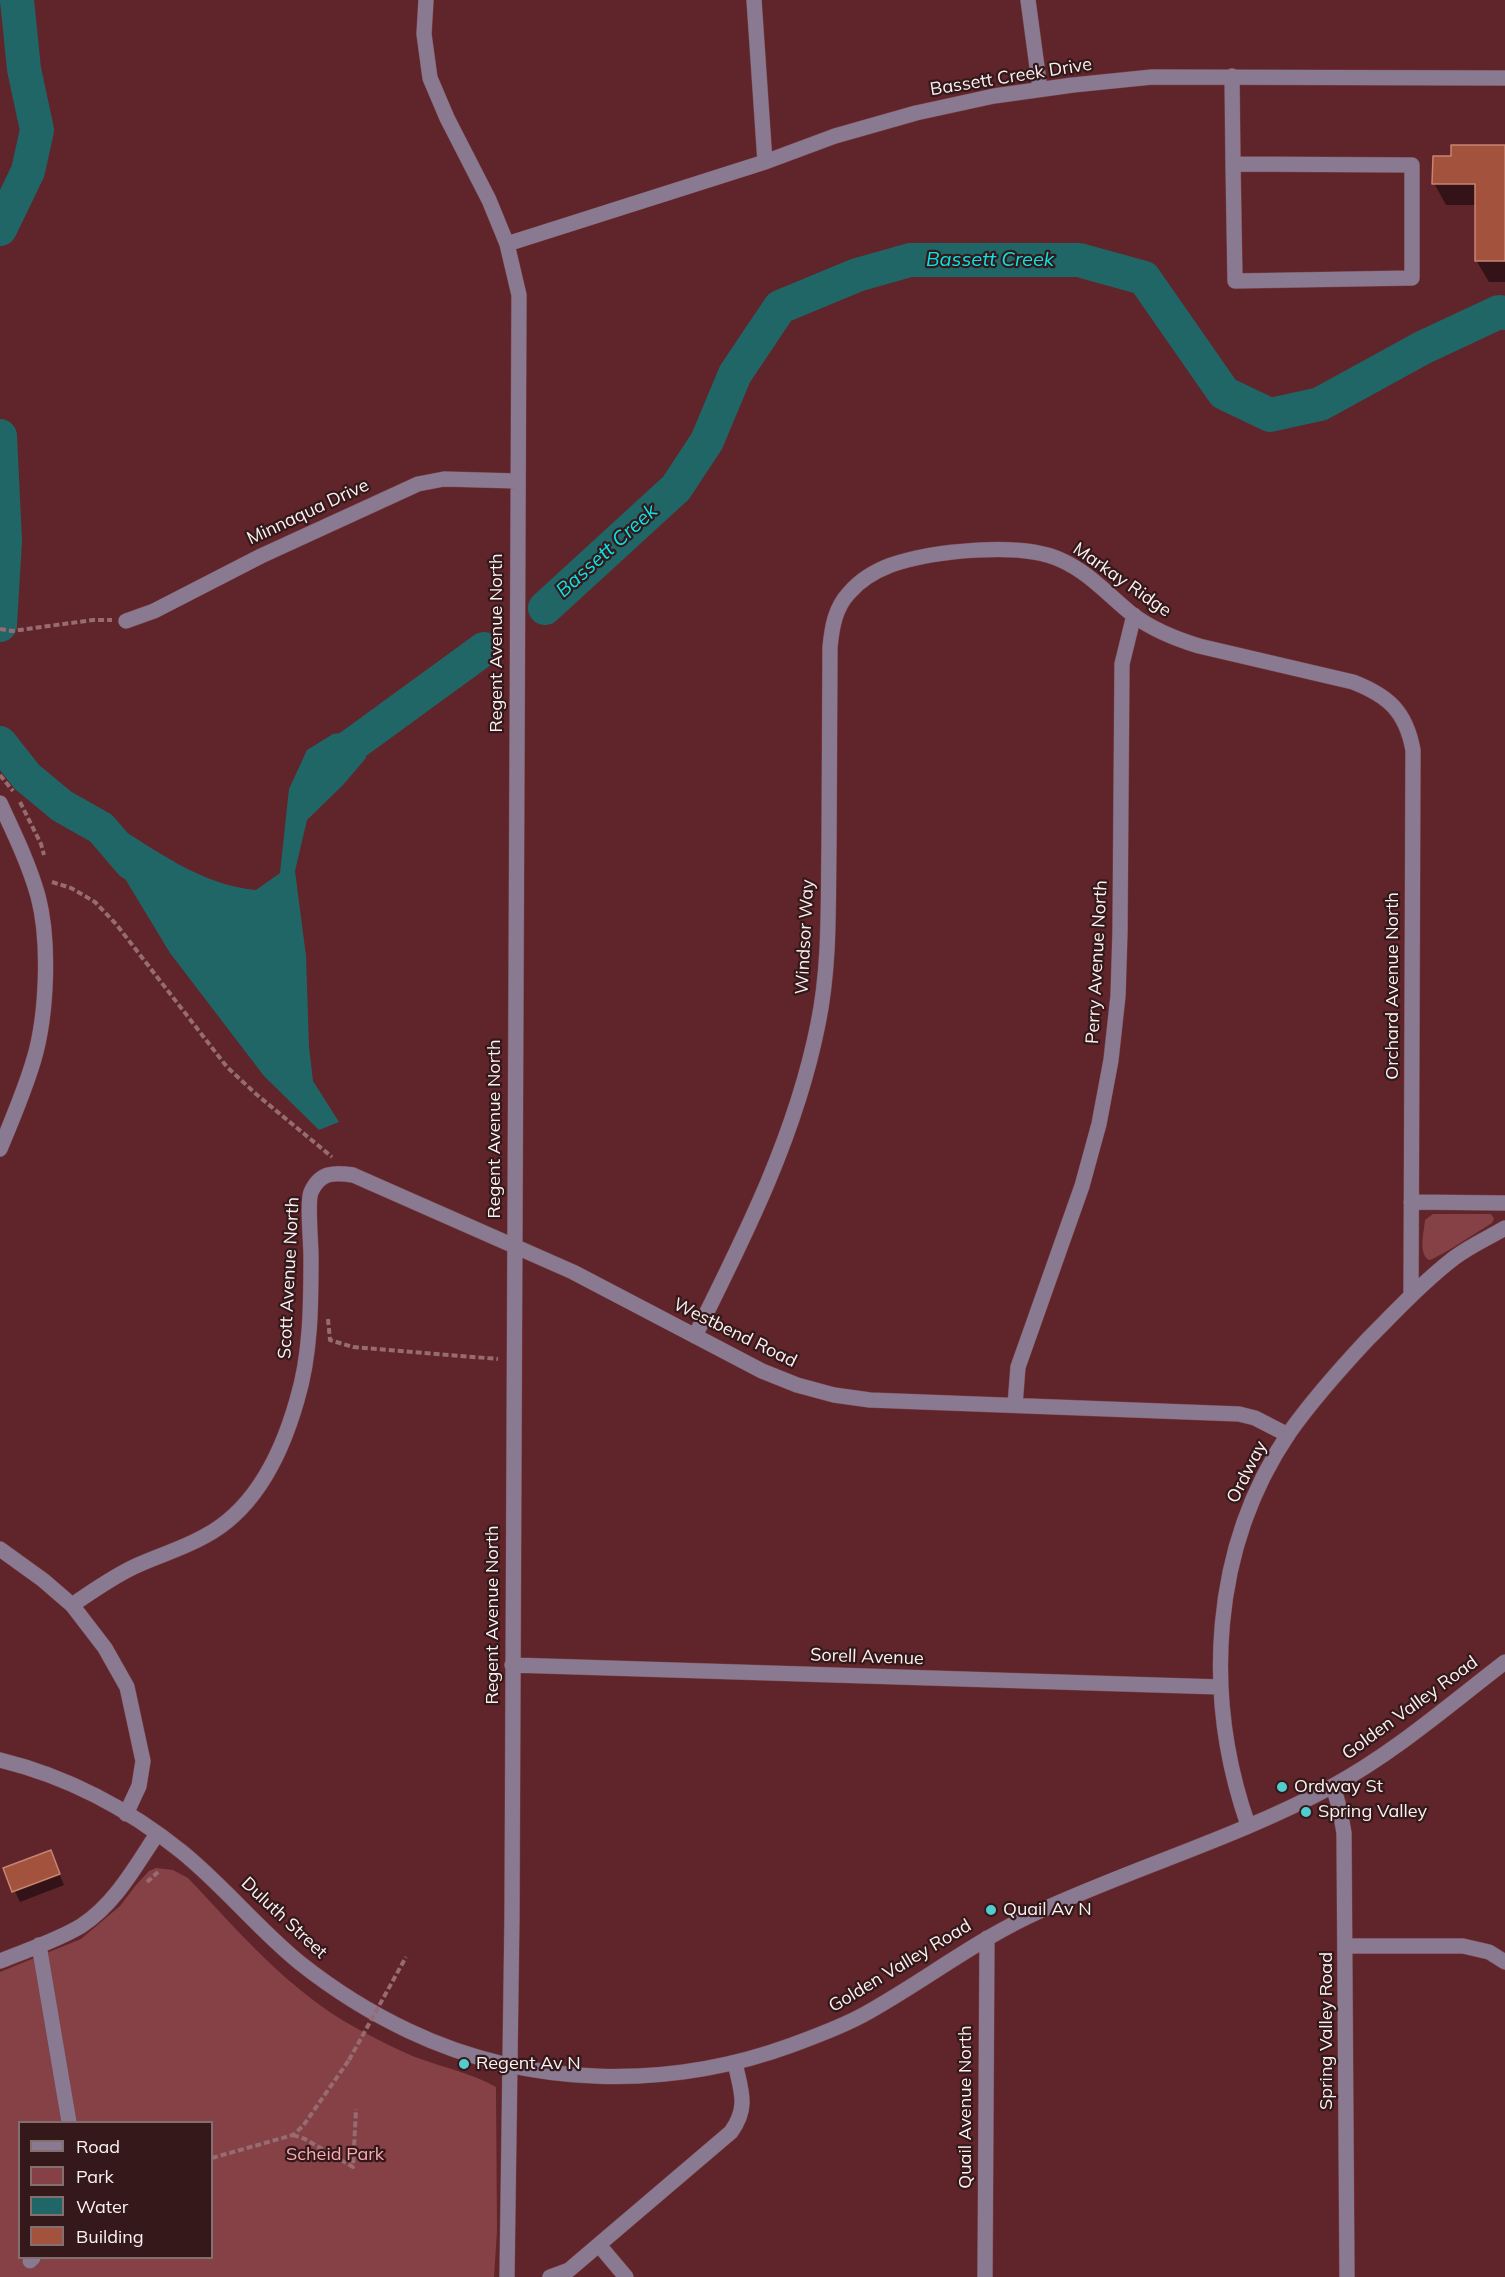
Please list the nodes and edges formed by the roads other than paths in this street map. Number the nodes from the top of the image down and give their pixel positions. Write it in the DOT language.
graph roads {
  1 [pos="426,0"];
  2 [pos="754,0"];
  3 [pos="1028,0"];
  4 [pos="1232,76"];
  5 [pos="1505,78"];
  6 [pos="1040,89"];
  7 [pos="765,162"];
  8 [pos="1233,164"];
  9 [pos="507,244"];
  10 [pos="517,481"];
  11 [pos="849,592"];
  12 [pos="1134,615"];
  13 [pos="126,621"];
  14 [pos="1375,690"];
  15 [pos="0,803"];
  16 [pos="0,1149"];
  17 [pos="334,1172"];
  18 [pos="1411,1202"];
  19 [pos="1505,1203"];
  20 [pos="1505,1228"];
  21 [pos="514,1246"];
  22 [pos="1411,1296"];
  23 [pos="695,1336"];
  24 [pos="1015,1405"];
  25 [pos="1288,1435"];
  26 [pos="0,1549"];
  27 [pos="72,1605"];
  28 [pos="1505,1662"];
  29 [pos="512,1665"];
  30 [pos="1220,1687"];
  31 [pos="0,1760"];
  32 [pos="1333,1786"];
  33 [pos="126,1814"];
  34 [pos="1248,1825"];
  35 [pos="157,1834"];
  36 [pos="987,1938"];
  37 [pos="39,1945"];
  38 [pos="1346,1946"];
  39 [pos="0,1961"];
  40 [pos="1505,1962"];
  41 [pos="735,2063"];
  42 [pos="511,2065"];
  43 [pos="69,2121"];
  44 [pos="599,2245"];
  45 [pos="507,2277"];
  46 [pos="550,2277"];
  47 [pos="626,2277"];
  48 [pos="985,2277"];
  49 [pos="1347,2277"];
  1 -- 9 [label="street, Regent Avenue North"];
  2 -- 7 [label="street"];
  3 -- 6 [label="street"];
  4 -- 5 [label="street, Bassett Creek Drive"];
  4 -- 6 [label="street, Bassett Creek Drive"];
  4 -- 8 [label="street"];
  6 -- 7 [label="street, Bassett Creek Drive"];
  7 -- 9 [label="street, Bassett Creek Drive"];
  8 -- 8 [label="street"];
  9 -- 10 [label="street, Regent Avenue North"];
  10 -- 13 [label="street, Minnaqua Drive"];
  10 -- 21 [label="street, Regent Avenue North"];
  11 -- 12 [label="street, Markay Ridge"];
  11 -- 23 [label="street, Windsor Way"];
  12 -- 14 [label="street, Markay Ridge"];
  12 -- 24 [label="street, Perry Avenue North"];
  14 -- 18 [label="street, Orchard Avenue North"];
  15 -- 16 [label="street"];
  17 -- 21 [label="street, Westbend Road"];
  17 -- 27 [label="street, Scott Avenue North"];
  18 -- 19 [label="street"];
  18 -- 22 [label="street, Orchard Avenue North"];
  20 -- 22 [label="street, Ordway"];
  21 -- 23 [label="street, Westbend Road"];
  21 -- 29 [label="street, Regent Avenue North"];
  22 -- 25 [label="street, Ordway"];
  23 -- 24 [label="street, Westbend Road"];
  24 -- 25 [label="street, Westbend Road"];
  25 -- 30 [label="street, Ordway"];
  26 -- 27 [label="street"];
  27 -- 33 [label="street"];
  28 -- 32 [label="street, Golden Valley Road"];
  29 -- 30 [label="street, Sorell Avenue"];
  29 -- 42 [label="street, Regent Avenue North"];
  30 -- 34 [label="street, Ordway"];
  31 -- 33 [label="street, Duluth Street"];
  32 -- 34 [label="street, Golden Valley Road"];
  32 -- 38 [label="street, Spring Valley Road"];
  33 -- 35 [label="street, Duluth Street"];
  34 -- 36 [label="street, Golden Valley Road"];
  35 -- 37 [label="street"];
  35 -- 42 [label="street, Duluth Street"];
  36 -- 41 [label="street, Golden Valley Road"];
  36 -- 48 [label="street, Quail Avenue North"];
  37 -- 39 [label="street"];
  37 -- 43 [label="street"];
  38 -- 40 [label="street"];
  38 -- 49 [label="street, Spring Valley Road"];
  41 -- 42 [label="street, Duluth Street"];
  41 -- 44 [label="street"];
  42 -- 45 [label="street, Regent Avenue North"];
  44 -- 46 [label="street"];
  44 -- 47 [label="street"];
}
